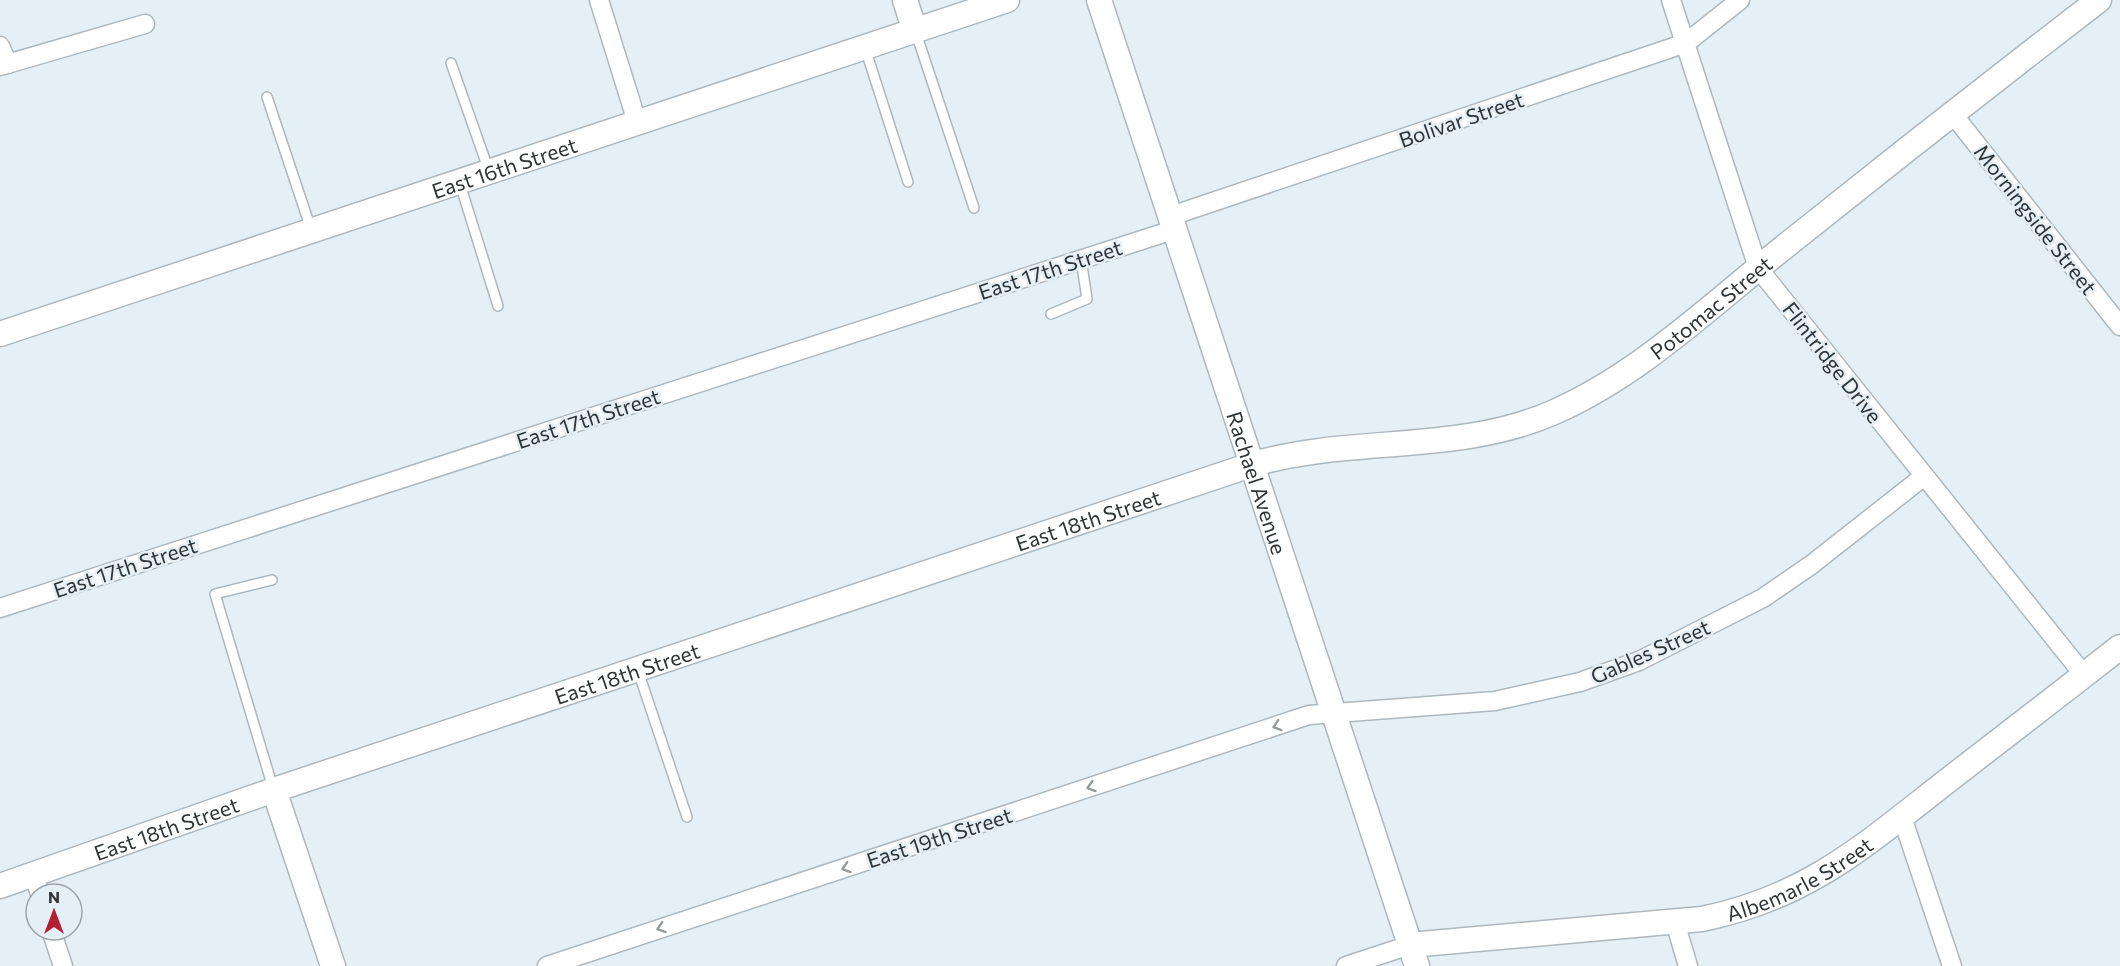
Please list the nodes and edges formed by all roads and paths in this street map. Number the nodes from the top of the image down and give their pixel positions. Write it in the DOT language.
graph roads {
  1 [pos="599,0"];
  2 [pos="905,0"];
  3 [pos="1007,0"];
  4 [pos="1099,0"];
  5 [pos="1671,0"];
  6 [pos="1740,0"];
  7 [pos="2098,0"];
  8 [pos="145,24"];
  9 [pos="915,31"];
  10 [pos="1686,43"];
  11 [pos="0,46"];
  12 [pos="865,48"];
  13 [pos="451,63"];
  14 [pos="4,65"];
  15 [pos="267,97"];
  16 [pos="1952,113"];
  17 [pos="637,122"];
  18 [pos="489,171"];
  19 [pos="459,181"];
  20 [pos="908,182"];
  21 [pos="974,208"];
  22 [pos="1173,222"];
  23 [pos="312,231"];
  24 [pos="1081,259"];
  25 [pos="1758,268"];
  26 [pos="498,306"];
  27 [pos="1051,314"];
  28 [pos="2120,326"];
  29 [pos="0,333"];
  30 [pos="1254,464"];
  31 [pos="1923,477"];
  32 [pos="272,580"];
  33 [pos="0,608"];
  34 [pos="2120,647"];
  35 [pos="637,669"];
  36 [pos="2084,675"];
  37 [pos="1333,714"];
  38 [pos="274,790"];
  39 [pos="1902,816"];
  40 [pos="687,817"];
  41 [pos="44,882"];
  42 [pos="24,885"];
  43 [pos="0,886"];
  44 [pos="1675,922"];
  45 [pos="55,942"];
  46 [pos="1414,956"];
  47 [pos="63,966"];
  48 [pos="333,966"];
  49 [pos="547,966"];
  50 [pos="1346,966"];
  51 [pos="1688,966"];
  52 [pos="1952,966"];
  1 -- 17 [label="street"];
  2 -- 9 [label="street"];
  3 -- 9 [label="street, East 16th Street"];
  4 -- 22 [label="street, Rachael Avenue"];
  5 -- 10 [label="street, Flintridge Drive"];
  6 -- 10 [label="street, Bolivar Street"];
  7 -- 16 [label="street, Potomac Street"];
  8 -- 14 [label="street"];
  9 -- 12 [label="street, East 16th Street"];
  9 -- 21 [label="lane"];
  10 -- 22 [label="street, Bolivar Street"];
  10 -- 25 [label="street, Flintridge Drive"];
  11 -- 14 [label="street"];
  12 -- 17 [label="street, East 16th Street"];
  12 -- 20 [label="lane"];
  13 -- 18 [label="lane"];
  15 -- 23 [label="lane"];
  16 -- 25 [label="street, Potomac Street"];
  16 -- 28 [label="street, Morningside Street"];
  17 -- 18 [label="street, East 16th Street"];
  18 -- 19 [label="street, East 16th Street"];
  19 -- 23 [label="street, East 16th Street"];
  19 -- 26 [label="lane"];
  22 -- 24 [label="street, East 17th Street"];
  22 -- 30 [label="street, Rachael Avenue"];
  23 -- 29 [label="street, East 16th Street"];
  24 -- 27 [label="lane"];
  24 -- 33 [label="street, East 17th Street"];
  25 -- 30 [label="street, Potomac Street"];
  25 -- 31 [label="street, Flintridge Drive"];
  30 -- 35 [label="street, East 18th Street"];
  30 -- 37 [label="street, Rachael Avenue"];
  31 -- 36 [label="street, Flintridge Drive"];
  31 -- 37 [label="street, Gables Street"];
  32 -- 38 [label="lane"];
  34 -- 36 [label="street, Albemarle Street"];
  35 -- 38 [label="street, East 18th Street"];
  35 -- 40 [label="lane"];
  36 -- 39 [label="street, Albemarle Street"];
  37 -- 46 [label="street, Rachael Avenue"];
  37 -- 49 [label="street, East 19th Street, one-way"];
  38 -- 41 [label="street, East 18th Street"];
  38 -- 48 [label="street"];
  39 -- 44 [label="street, Albemarle Street"];
  39 -- 52 [label="street"];
  42 -- 43 [label="street, East 18th Street"];
  44 -- 46 [label="street, Albemarle Street"];
  44 -- 51 [label="street"];
  45 -- 47 [label="street"];
  46 -- 50 [label="street"];
}
